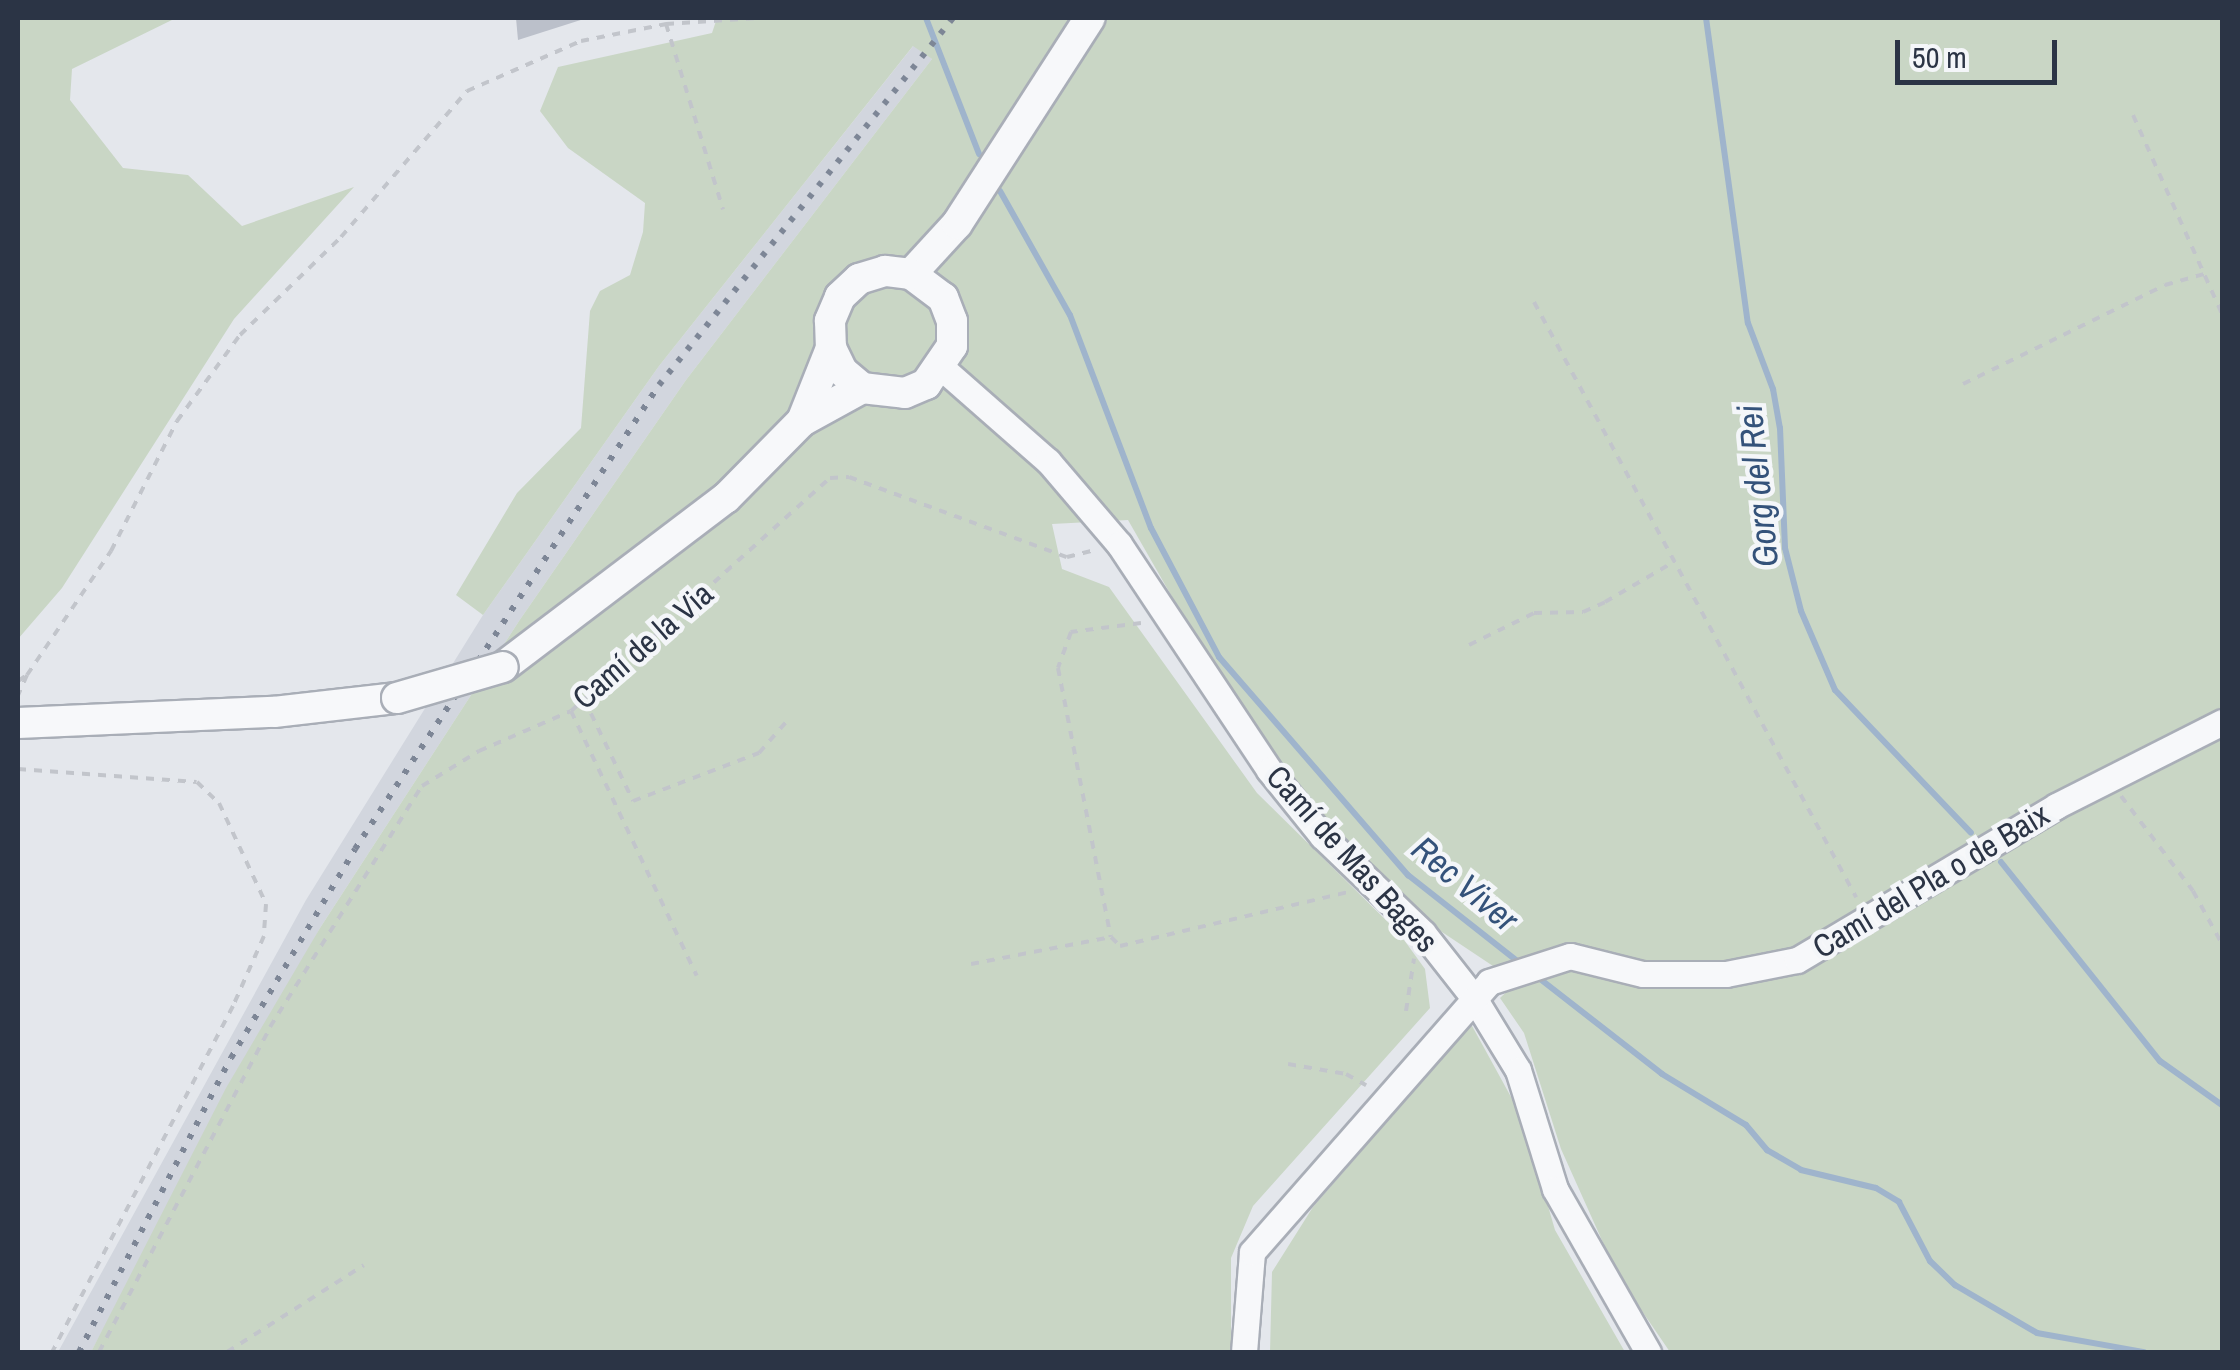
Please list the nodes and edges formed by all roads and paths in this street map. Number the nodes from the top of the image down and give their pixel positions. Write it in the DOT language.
graph roads {
  1 [pos="758,18"];
  2 [pos="1090,18"];
  3 [pos="666,24"];
  4 [pos="2133,115"];
  5 [pos="722,209"];
  6 [pos="957,224"];
  7 [pos="911,274"];
  8 [pos="2204,274"];
  9 [pos="943,298"];
  10 [pos="1534,302"];
  11 [pos="2222,314"];
  12 [pos="831,348"];
  13 [pos="942,368"];
  14 [pos="1963,384"];
  15 [pos="862,388"];
  16 [pos="802,421"];
  17 [pos="1118,544"];
  18 [pos="1670,564"];
  19 [pos="1151,628"];
  20 [pos="1469,645"];
  21 [pos="27,675"];
  22 [pos="18,681"];
  23 [pos="18,695"];
  24 [pos="584,700"];
  25 [pos="571,711"];
  26 [pos="786,722"];
  27 [pos="2222,722"];
  28 [pos="18,723"];
  29 [pos="18,769"];
  30 [pos="2109,779"];
  31 [pos="1342,876"];
  32 [pos="1868,919"];
  33 [pos="1111,937"];
  34 [pos="1405,944"];
  35 [pos="2222,944"];
  36 [pos="1416,954"];
  37 [pos="971,964"];
  38 [pos="697,976"];
  39 [pos="1456,976"];
  40 [pos="1482,990"];
  41 [pos="1406,1012"];
  42 [pos="1288,1064"];
  43 [pos="1388,1097"];
  44 [pos="364,1265"];
  45 [pos="52,1352"];
  46 [pos="99,1352"];
  47 [pos="227,1352"];
  48 [pos="1244,1352"];
  49 [pos="1648,1352"];
  1 -- 3 [label="path"];
  2 -- 6 [label="street"];
  3 -- 5 [label="path"];
  3 -- 21 [label="path"];
  4 -- 8 [label="path"];
  6 -- 7 [label="street"];
  6 -- 9 [label="street"];
  7 -- 9 [label="street"];
  7 -- 12 [label="street"];
  8 -- 11 [label="path"];
  8 -- 14 [label="path"];
  9 -- 13 [label="street"];
  10 -- 18 [label="path"];
  12 -- 15 [label="street"];
  12 -- 16 [label="street"];
  13 -- 15 [label="street"];
  13 -- 17 [label="street, Camí de Mas Bages"];
  15 -- 16 [label="street"];
  16 -- 28 [label="street, bridge"];
  17 -- 24 [label="path, Camí de la Via"];
  17 -- 39 [label="street, Camí de Mas Bages"];
  18 -- 20 [label="path"];
  18 -- 32 [label="path"];
  19 -- 33 [label="path"];
  21 -- 22 [label="path"];
  21 -- 23 [label="path"];
  24 -- 25 [label="path, Camí de la Via"];
  24 -- 26 [label="path"];
  25 -- 38 [label="path"];
  25 -- 46 [label="path, Camí de la Via"];
  27 -- 30 [label="street, Camí del Pla o de Baix"];
  29 -- 45 [label="path"];
  30 -- 32 [label="street, Camí del Pla o de Baix"];
  30 -- 35 [label="path"];
  31 -- 33 [label="path"];
  32 -- 40 [label="street, Camí del Pla o de Baix"];
  33 -- 37 [label="path"];
  34 -- 36 [label="path"];
  36 -- 39 [label="path"];
  36 -- 41 [label="path"];
  39 -- 40 [label="street, Camí de Mas Bages"];
  40 -- 43 [label="street"];
  40 -- 49 [label="street, Camí de Mas Bages"];
  42 -- 43 [label="path"];
  43 -- 48 [label="street"];
  44 -- 47 [label="path"];
}
